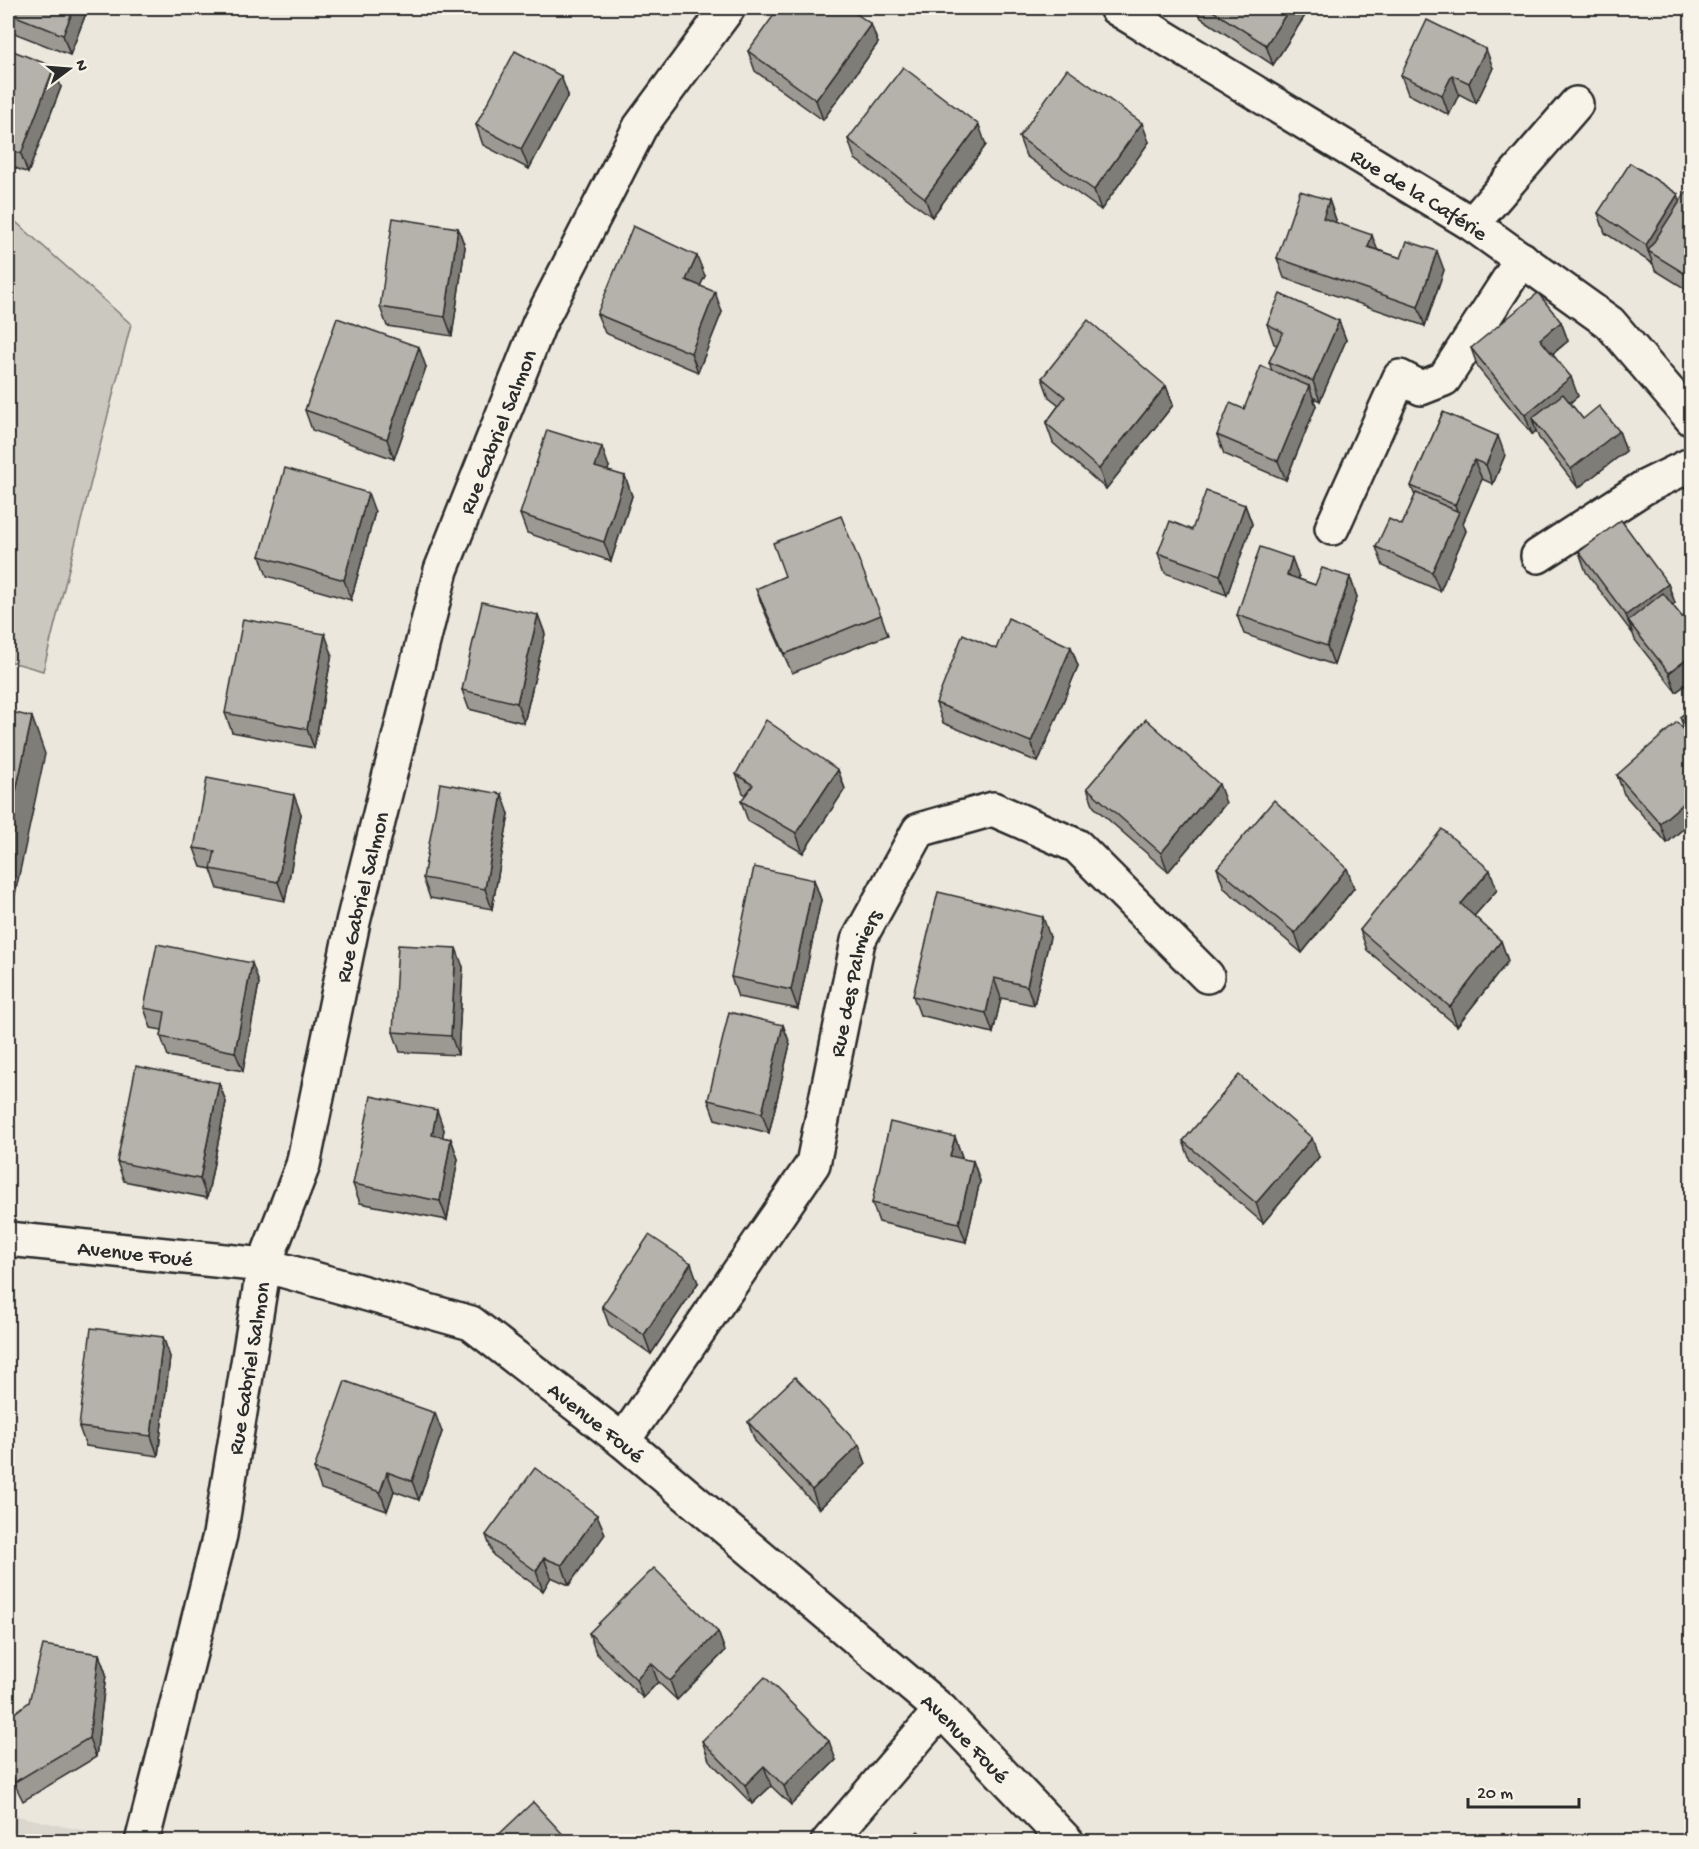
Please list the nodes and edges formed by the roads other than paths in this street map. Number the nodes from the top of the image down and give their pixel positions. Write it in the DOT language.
graph roads {
  1 [pos="728,8"];
  2 [pos="1116,8"];
  3 [pos="1576,104"];
  4 [pos="1472,224"];
  5 [pos="1522,259"];
  6 [pos="1692,419"];
  7 [pos="1692,464"];
  8 [pos="1332,528"];
  9 [pos="1538,556"];
  10 [pos="1208,976"];
  11 [pos="8,1239"];
  12 [pos="264,1265"];
  13 [pos="623,1441"];
  14 [pos="941,1710"];
  15 [pos="142,1842"];
  16 [pos="828,1842"];
  17 [pos="1067,1842"];
  1 -- 12 [label="street, Rue Gabriel Salmon"];
  2 -- 4 [label="street, Rue de la Caférie"];
  3 -- 4 [label="street"];
  4 -- 5 [label="street, Rue de la Caférie"];
  5 -- 6 [label="street, Rue de la Caférie"];
  5 -- 8 [label="street"];
  7 -- 9 [label="street"];
  10 -- 13 [label="street, Rue des Palmiers"];
  11 -- 12 [label="street, Avenue Foué"];
  12 -- 13 [label="street, Avenue Foué"];
  12 -- 15 [label="street, Rue Gabriel Salmon"];
  13 -- 14 [label="street, Avenue Foué"];
  14 -- 16 [label="street"];
  14 -- 17 [label="street, Avenue Foué"];
}
